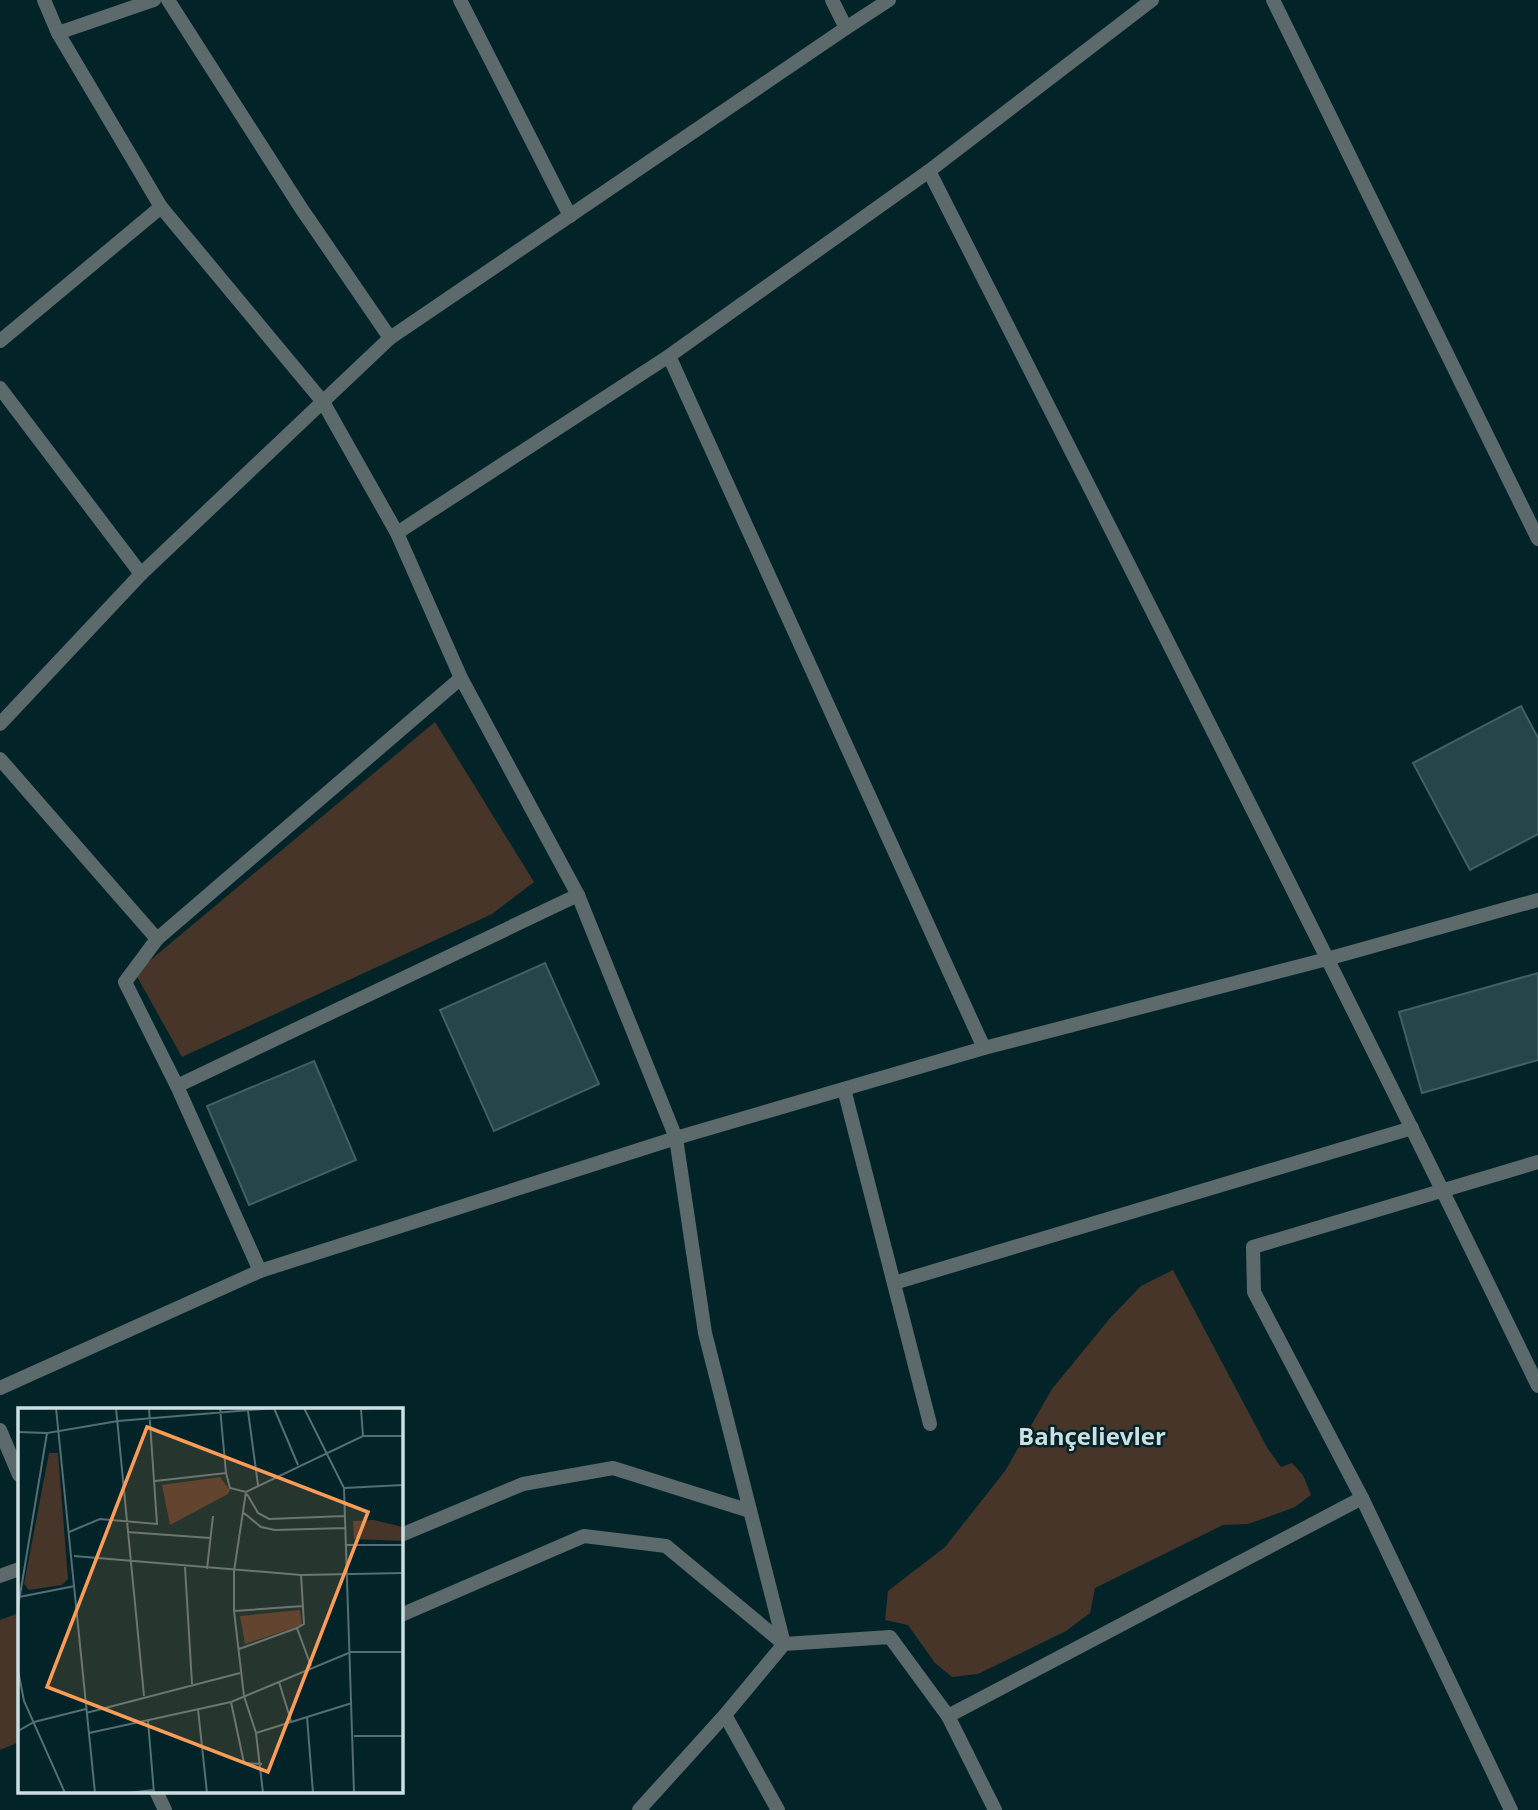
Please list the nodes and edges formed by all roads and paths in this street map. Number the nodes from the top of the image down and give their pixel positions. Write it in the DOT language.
graph roads {
  1 [pos="44,0"];
  2 [pos="154,0"];
  3 [pos="168,0"];
  4 [pos="460,0"];
  5 [pos="832,0"];
  6 [pos="889,0"];
  7 [pos="1152,0"];
  8 [pos="1273,0"];
  9 [pos="846,28"];
  10 [pos="58,33"];
  11 [pos="929,171"];
  12 [pos="161,207"];
  13 [pos="570,216"];
  14 [pos="390,338"];
  15 [pos="0,341"];
  16 [pos="669,356"];
  17 [pos="0,388"];
  18 [pos="323,402"];
  19 [pos="397,533"];
  20 [pos="1538,539"];
  21 [pos="141,574"];
  22 [pos="461,678"];
  23 [pos="0,724"];
  24 [pos="0,760"];
  25 [pos="578,895"];
  26 [pos="1538,900"];
  27 [pos="157,939"];
  28 [pos="1327,959"];
  29 [pos="984,1048"];
  30 [pos="177,1086"];
  31 [pos="844,1089"];
  32 [pos="1412,1128"];
  33 [pos="676,1138"];
  34 [pos="1538,1162"];
  35 [pos="1443,1191"];
  36 [pos="260,1271"];
  37 [pos="894,1283"];
  38 [pos="1538,1386"];
  39 [pos="0,1388"];
  40 [pos="930,1424"];
  41 [pos="0,1430"];
  42 [pos="18,1473"];
  43 [pos="1362,1498"];
  44 [pos="750,1511"];
  45 [pos="402,1535"];
  46 [pos="18,1569"];
  47 [pos="0,1576"];
  48 [pos="402,1615"];
  49 [pos="784,1644"];
  50 [pos="725,1715"];
  51 [pos="948,1716"];
  52 [pos="156,1792"];
  53 [pos="165,1810"];
  54 [pos="639,1810"];
  55 [pos="778,1810"];
  56 [pos="995,1810"];
  57 [pos="1511,1810"];
  1 -- 10 [label="street"];
  2 -- 10 [label="street"];
  3 -- 14 [label="street"];
  4 -- 13 [label="street"];
  5 -- 9 [label="street"];
  6 -- 9 [label="street"];
  7 -- 11 [label="street"];
  8 -- 20 [label="street"];
  9 -- 13 [label="street"];
  10 -- 12 [label="street"];
  11 -- 16 [label="street"];
  11 -- 28 [label="street"];
  12 -- 15 [label="street"];
  12 -- 18 [label="street"];
  13 -- 14 [label="street"];
  14 -- 18 [label="street"];
  16 -- 19 [label="street"];
  16 -- 29 [label="street"];
  17 -- 21 [label="street"];
  18 -- 19 [label="street"];
  18 -- 21 [label="street"];
  19 -- 22 [label="street"];
  21 -- 23 [label="street"];
  22 -- 25 [label="street"];
  22 -- 27 [label="street"];
  24 -- 27 [label="street"];
  25 -- 30 [label="street"];
  25 -- 33 [label="street"];
  26 -- 28 [label="street"];
  27 -- 30 [label="street"];
  28 -- 29 [label="street"];
  28 -- 32 [label="street"];
  29 -- 31 [label="street"];
  30 -- 36 [label="street"];
  31 -- 33 [label="street"];
  31 -- 37 [label="street"];
  32 -- 35 [label="street"];
  32 -- 37 [label="street"];
  33 -- 36 [label="street"];
  33 -- 44 [label="street"];
  34 -- 35 [label="street"];
  35 -- 38 [label="street"];
  35 -- 43 [label="street"];
  36 -- 39 [label="street"];
  37 -- 40 [label="street"];
  41 -- 42 [label="street"];
  43 -- 51 [label="street"];
  43 -- 57 [label="street"];
  44 -- 45 [label="street"];
  44 -- 49 [label="street"];
  46 -- 47 [label="street"];
  48 -- 49 [label="street"];
  49 -- 50 [label="street"];
  49 -- 51 [label="street"];
  50 -- 54 [label="street"];
  50 -- 55 [label="street"];
  51 -- 56 [label="street"];
  52 -- 53 [label="street"];
}
